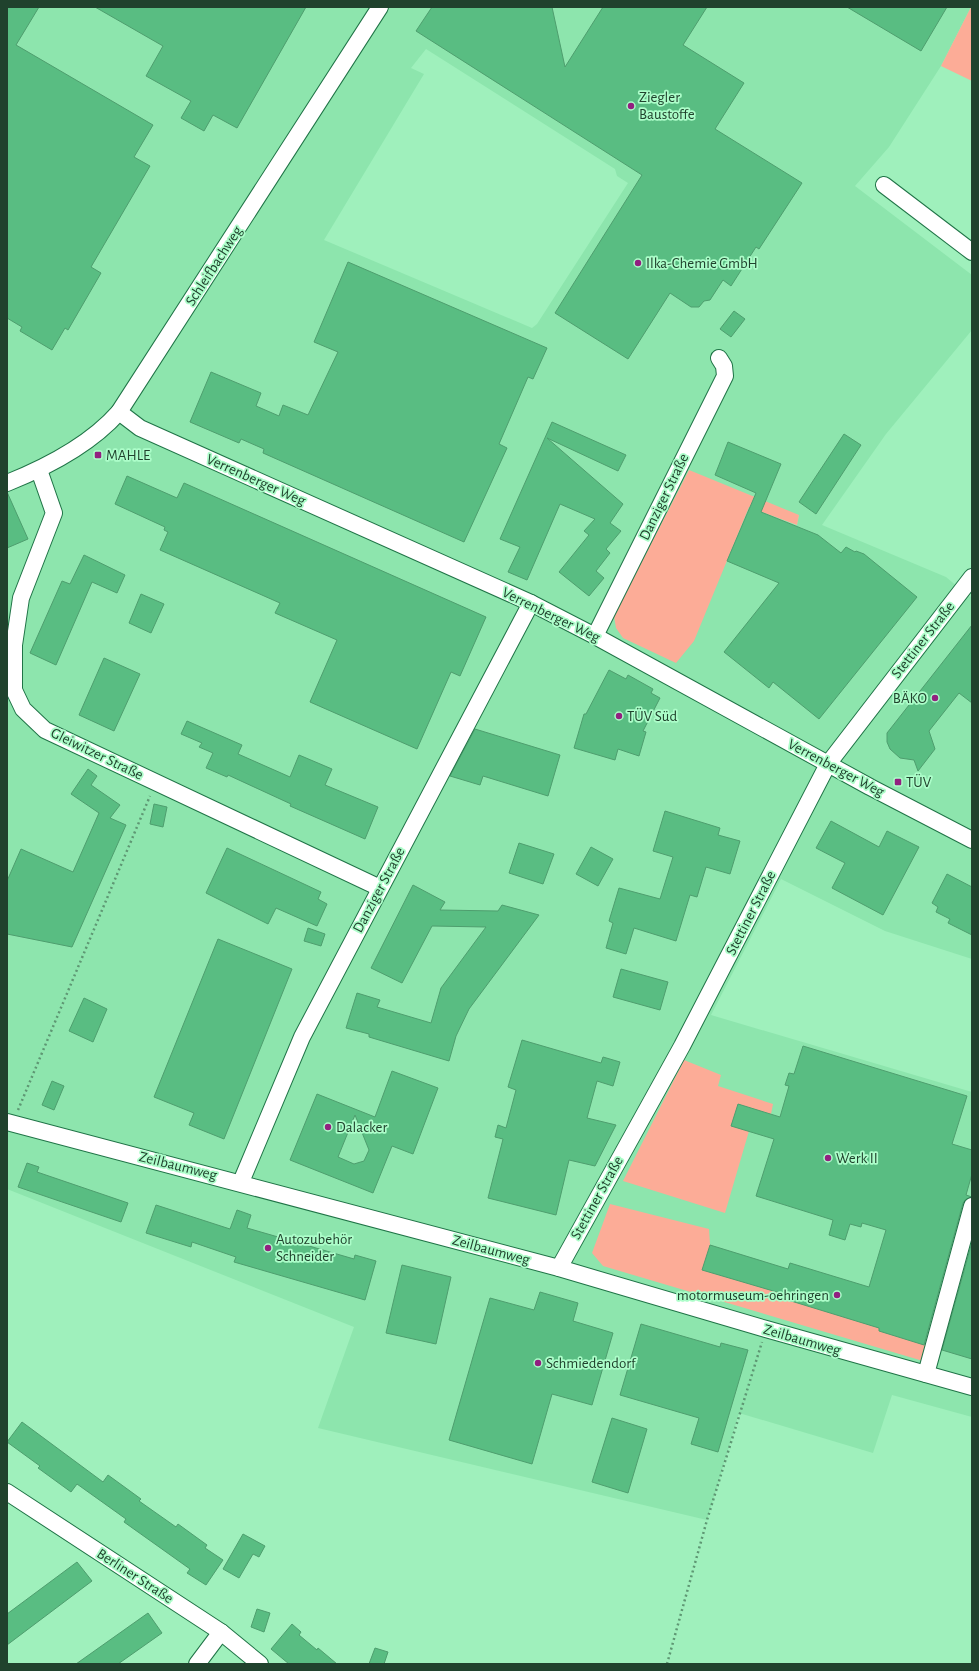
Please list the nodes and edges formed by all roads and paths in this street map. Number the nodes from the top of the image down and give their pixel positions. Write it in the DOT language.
graph roads {
  1 [pos="380,7"];
  2 [pos="884,185"];
  3 [pos="972,252"];
  4 [pos="719,358"];
  5 [pos="119,412"];
  6 [pos="39,470"];
  7 [pos="7,483"];
  8 [pos="972,577"];
  9 [pos="531,603"];
  10 [pos="595,636"];
  11 [pos="828,764"];
  12 [pos="155,783"];
  13 [pos="972,840"];
  14 [pos="380,888"];
  15 [pos="10,1123"];
  16 [pos="241,1182"];
  17 [pos="972,1206"];
  18 [pos="558,1268"];
  19 [pos="766,1330"];
  20 [pos="926,1374"];
  21 [pos="972,1387"];
  22 [pos="7,1492"];
  23 [pos="221,1632"];
  24 [pos="197,1664"];
  25 [pos="260,1664"];
  26 [pos="667,1664"];
  1 -- 5 [label="street, Schleifbachweg"];
  2 -- 3 [label="street"];
  4 -- 10 [label="street, Danziger Straße"];
  5 -- 6 [label="street, Schleifbachweg"];
  5 -- 9 [label="street, Verrenberger Weg"];
  6 -- 7 [label="street, Schleifbachweg"];
  6 -- 12 [label="street, Gleiwitzer Straße"];
  8 -- 11 [label="street, Stettiner Straße"];
  9 -- 10 [label="street, Verrenberger Weg"];
  9 -- 14 [label="street, Danziger Straße"];
  10 -- 11 [label="street, Verrenberger Weg"];
  11 -- 13 [label="street, Verrenberger Weg"];
  11 -- 18 [label="street, Stettiner Straße"];
  12 -- 14 [label="street, Gleiwitzer Straße"];
  12 -- 15 [label="path"];
  14 -- 16 [label="street, Danziger Straße"];
  15 -- 16 [label="street, Zeilbaumweg"];
  16 -- 18 [label="street, Zeilbaumweg"];
  17 -- 20 [label="street"];
  18 -- 19 [label="street, Zeilbaumweg"];
  19 -- 20 [label="street, Zeilbaumweg"];
  19 -- 26 [label="path"];
  20 -- 21 [label="street, Zeilbaumweg"];
  22 -- 23 [label="street, Berliner Straße"];
  23 -- 24 [label="street"];
  23 -- 25 [label="street, Berliner Straße"];
}
